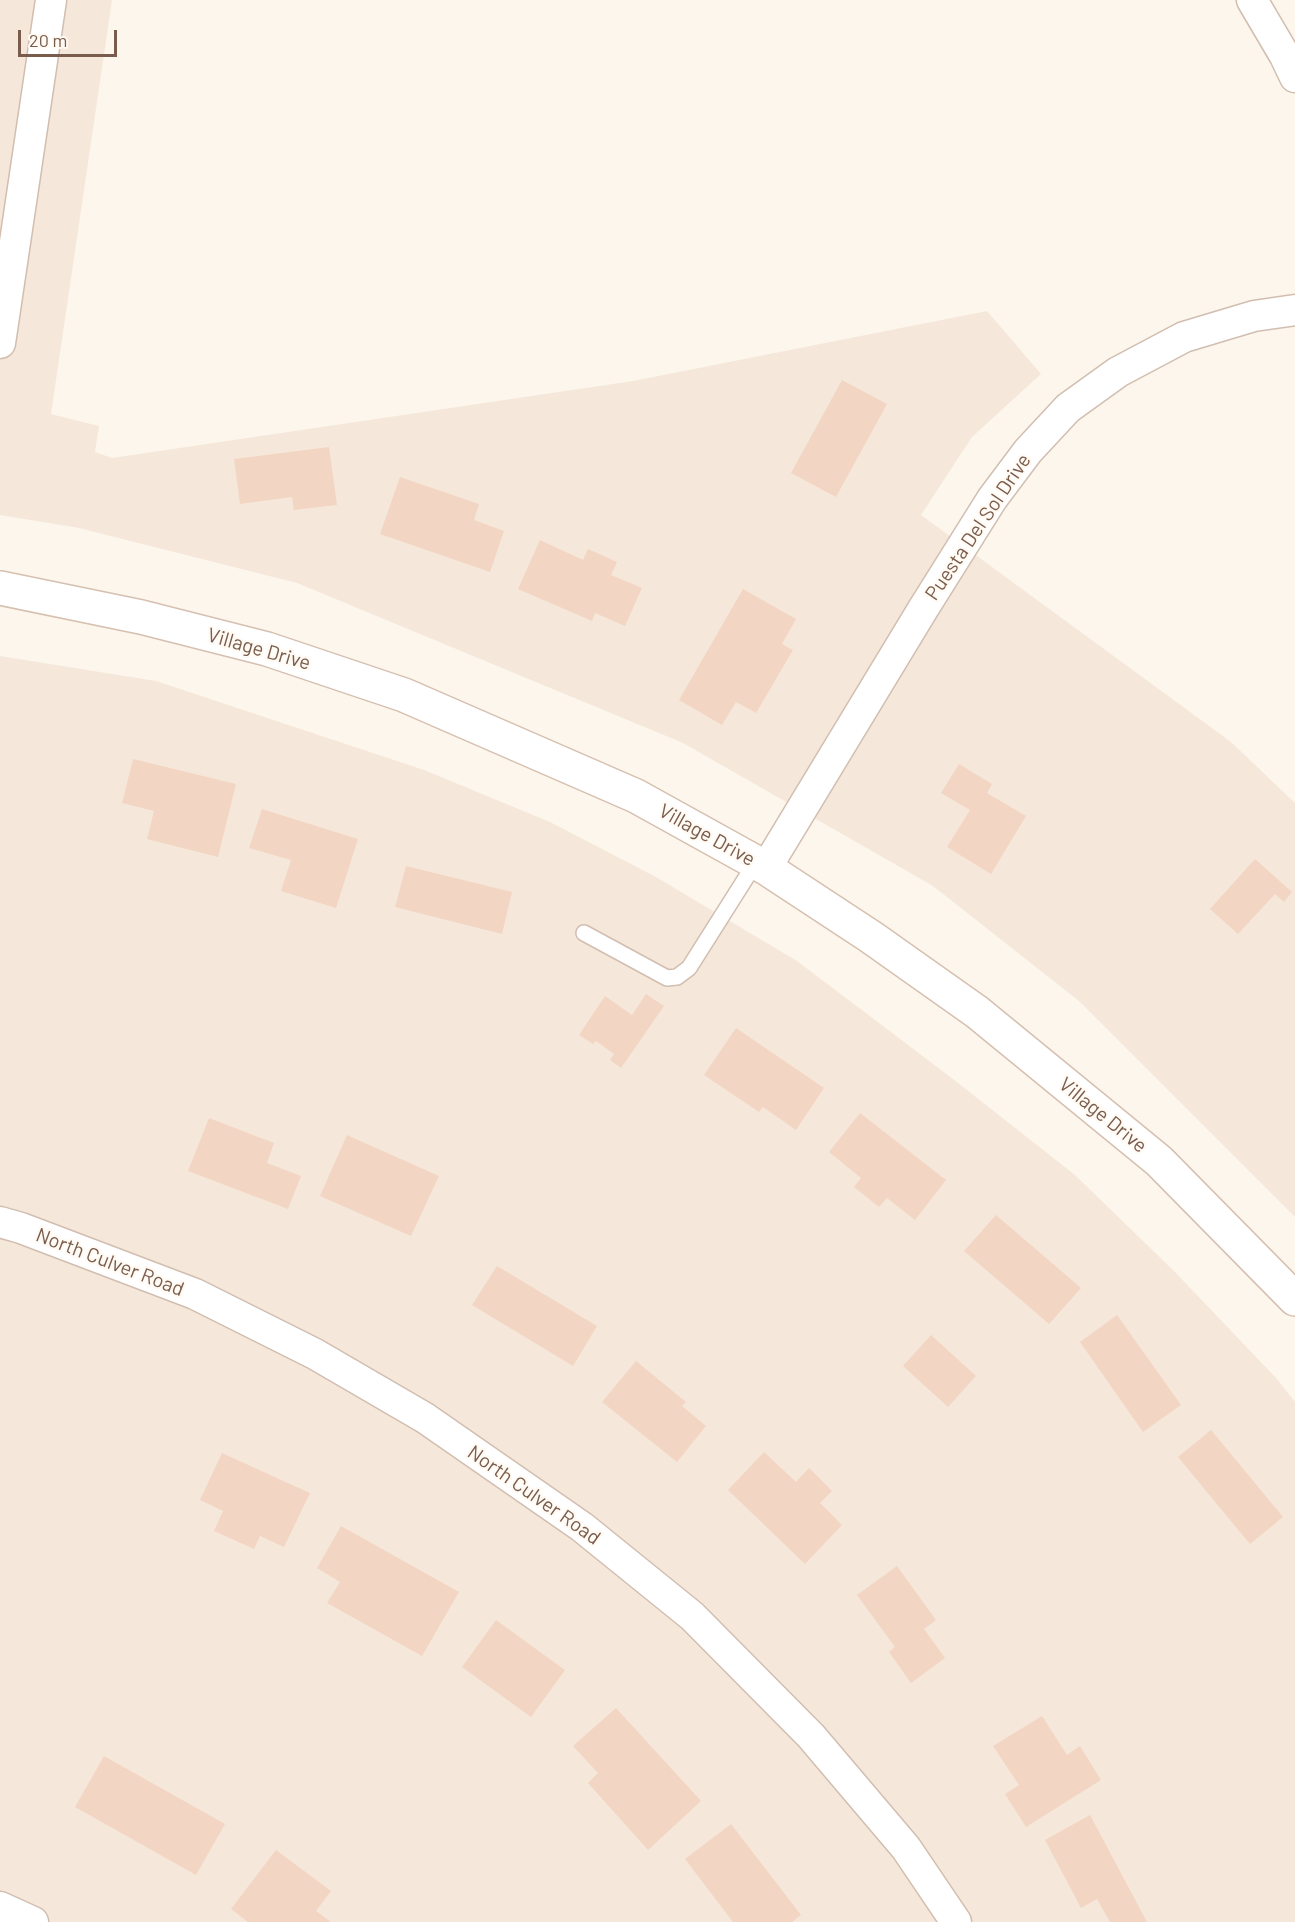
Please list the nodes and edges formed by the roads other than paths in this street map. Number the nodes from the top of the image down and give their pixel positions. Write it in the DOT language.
graph roads {
  1 [pos="51,0"];
  2 [pos="1252,0"];
  3 [pos="1295,77"];
  4 [pos="1295,310"];
  5 [pos="0,343"];
  6 [pos="0,588"];
  7 [pos="761,865"];
  8 [pos="584,933"];
  9 [pos="0,1222"];
  10 [pos="1295,1299"];
  11 [pos="0,1907"];
  12 [pos="33,1922"];
  13 [pos="956,1922"];
  1 -- 5 [label="street"];
  2 -- 3 [label="street"];
  4 -- 7 [label="street, Puesta Del Sol Drive"];
  6 -- 7 [label="main road, Village Drive"];
  7 -- 8 [label="lane"];
  7 -- 10 [label="main road, Village Drive"];
  9 -- 13 [label="street, North Culver Road"];
  11 -- 12 [label="street"];
}
